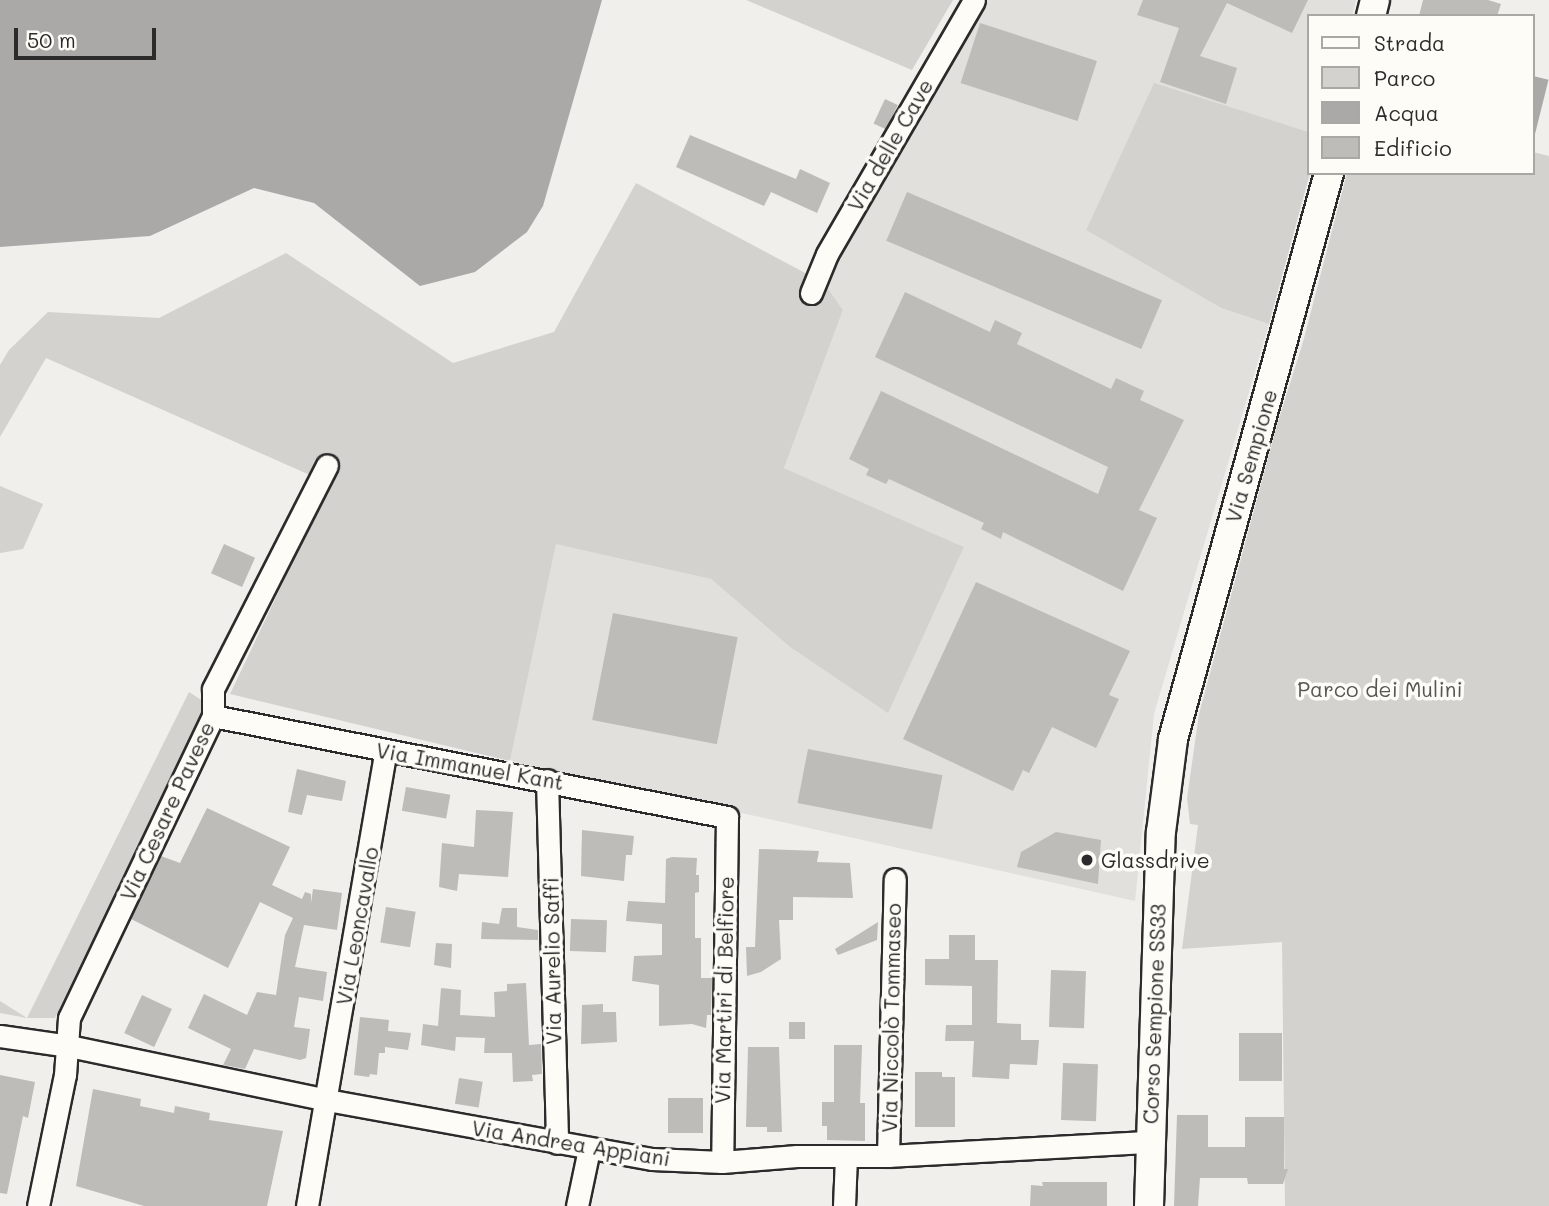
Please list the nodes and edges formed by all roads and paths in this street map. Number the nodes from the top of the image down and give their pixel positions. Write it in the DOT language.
graph roads {
  1 [pos="974,0"];
  2 [pos="1328,175"];
  3 [pos="811,293"];
  4 [pos="327,465"];
  5 [pos="213,716"];
  6 [pos="1173,739"];
  7 [pos="386,751"];
  8 [pos="547,780"];
  9 [pos="727,817"];
  10 [pos="895,880"];
  11 [pos="0,1036"];
  12 [pos="69,1046"];
  13 [pos="327,1100"];
  14 [pos="1150,1142"];
  15 [pos="557,1143"];
  16 [pos="589,1149"];
  17 [pos="846,1156"];
  18 [pos="888,1156"];
  19 [pos="722,1162"];
  20 [pos="38,1206"];
  21 [pos="307,1206"];
  22 [pos="577,1206"];
  23 [pos="844,1206"];
  24 [pos="1149,1206"];
  1 -- 3 [label="street, Via delle Cave"];
  2 -- 6 [label="main road, Via Sempione"];
  4 -- 5 [label="street, Via Cesare Pavese"];
  5 -- 7 [label="street, Via Immanuel Kant"];
  5 -- 12 [label="street, Via Cesare Pavese"];
  6 -- 14 [label="main road, Corso Sempione SS33"];
  7 -- 8 [label="street, Via Immanuel Kant"];
  7 -- 13 [label="street, Via Leoncavallo"];
  8 -- 9 [label="street, Via Immanuel Kant"];
  8 -- 15 [label="street, Via Aurelio Saffi"];
  9 -- 19 [label="street, Via Martiri di Belfiore"];
  10 -- 18 [label="street, Via Niccolò Tommaseo"];
  11 -- 12 [label="street, Via Andrea Appiani"];
  12 -- 13 [label="street, Via Andrea Appiani"];
  12 -- 20 [label="street, Via Cesare Pavese"];
  13 -- 15 [label="street, Via Andrea Appiani"];
  13 -- 21 [label="street, Via Leoncavallo"];
  14 -- 18 [label="street, Via Andrea Appiani"];
  14 -- 24 [label="main road, Corso Sempione SS33"];
  15 -- 16 [label="street, Via Andrea Appiani"];
  16 -- 19 [label="street, Via Andrea Appiani"];
  16 -- 22 [label="street"];
  17 -- 18 [label="street, Via Andrea Appiani"];
  17 -- 19 [label="street, Via Andrea Appiani"];
  17 -- 23 [label="street"];
}
